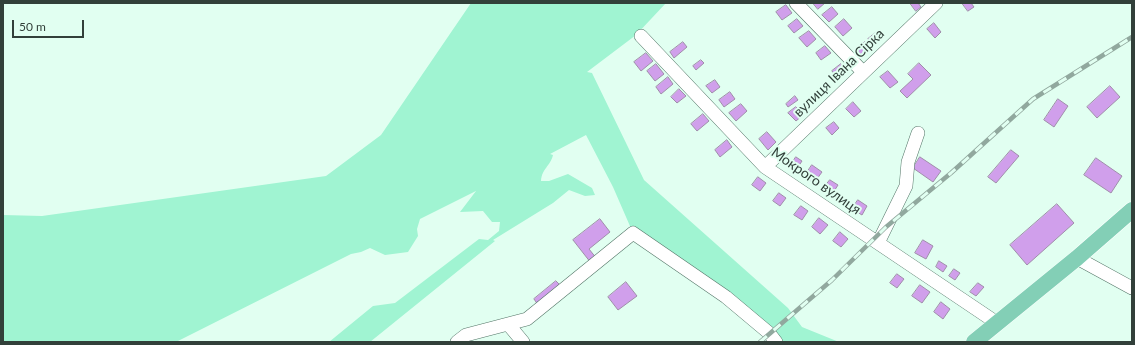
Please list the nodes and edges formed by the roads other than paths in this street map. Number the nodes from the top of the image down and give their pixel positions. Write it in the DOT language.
graph roads {
  1 [pos="796,3"];
  2 [pos="936,3"];
  3 [pos="641,36"];
  4 [pos="863,72"];
  5 [pos="918,133"];
  6 [pos="765,167"];
  7 [pos="1132,210"];
  8 [pos="878,243"];
  9 [pos="1078,258"];
  10 [pos="1132,288"];
  11 [pos="997,323"];
  12 [pos="508,324"];
  13 [pos="457,342"];
  14 [pos="523,342"];
  15 [pos="776,342"];
  16 [pos="974,342"];
  1 -- 4 [label="street"];
  2 -- 4 [label="street, вулиця Івана Сірка"];
  3 -- 6 [label="street, Мокрого вулиця"];
  4 -- 6 [label="street, вулиця Івана Сірка"];
  5 -- 8 [label="street"];
  6 -- 8 [label="street, Мокрого вулиця"];
  7 -- 9 [label="main road"];
  8 -- 11 [label="street, Мокрого вулиця"];
  9 -- 10 [label="street"];
  9 -- 11 [label="main road"];
  11 -- 16 [label="main road"];
  12 -- 13 [label="street"];
  12 -- 14 [label="street"];
  12 -- 15 [label="street"];
}
